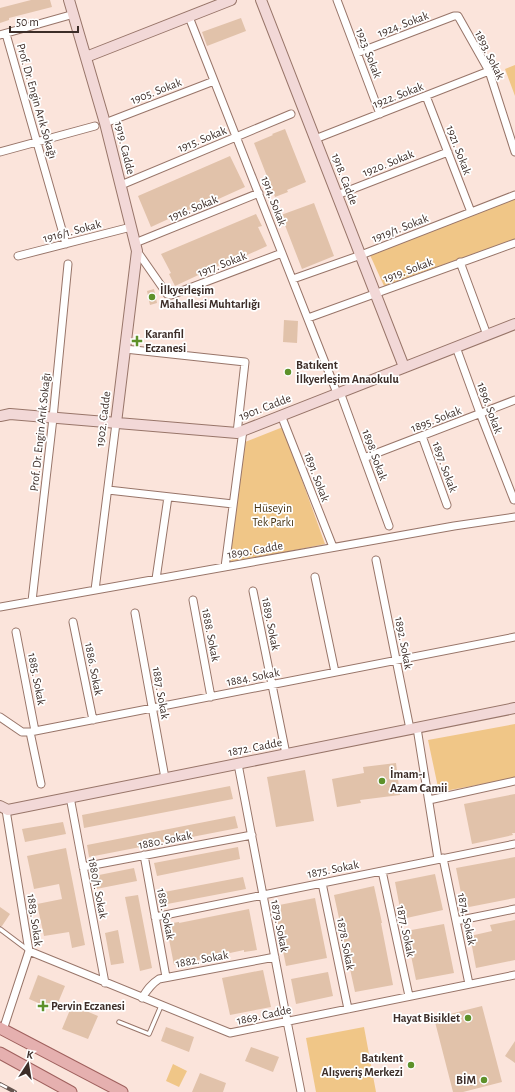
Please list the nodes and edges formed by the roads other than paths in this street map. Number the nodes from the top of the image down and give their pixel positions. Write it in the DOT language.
graph roads {
  1 [pos="70,0"];
  2 [pos="231,0"];
  3 [pos="261,0"];
  4 [pos="337,0"];
  5 [pos="74,14"];
  6 [pos="456,16"];
  7 [pos="190,17"];
  8 [pos="3,35"];
  9 [pos="357,53"];
  10 [pos="86,57"];
  11 [pos="489,71"];
  12 [pos="214,81"];
  13 [pos="426,96"];
  14 [pos="291,114"];
  15 [pos="380,114"];
  16 [pos="100,124"];
  17 [pos="236,137"];
  18 [pos="315,139"];
  19 [pos="37,142"];
  20 [pos="0,152"];
  21 [pos="448,152"];
  22 [pos="515,152"];
  23 [pos="121,185"];
  24 [pos="259,193"];
  25 [pos="515,194"];
  26 [pos="337,195"];
  27 [pos="471,212"];
  28 [pos="131,226"];
  29 [pos="515,242"];
  30 [pos="66,244"];
  31 [pos="136,247"];
  32 [pos="282,253"];
  33 [pos="361,255"];
  34 [pos="18,256"];
  35 [pos="460,262"];
  36 [pos="68,264"];
  37 [pos="293,279"];
  38 [pos="375,293"];
  39 [pos="169,295"];
  40 [pos="308,318"];
  41 [pos="515,324"];
  42 [pos="487,335"];
  43 [pos="456,347"];
  44 [pos="125,349"];
  45 [pos="404,367"];
  46 [pos="339,393"];
  47 [pos="515,400"];
  48 [pos="0,411"];
  49 [pos="480,413"];
  50 [pos="5,415"];
  51 [pos="281,415"];
  52 [pos="53,418"];
  53 [pos="116,423"];
  54 [pos="240,431"];
  55 [pos="422,436"];
  56 [pos="364,458"];
  57 [pos="108,490"];
  58 [pos="168,497"];
  59 [pos="514,500"];
  60 [pos="233,504"];
  61 [pos="447,505"];
  62 [pos="515,517"];
  63 [pos="389,526"];
  64 [pos="333,547"];
  65 [pos="376,560"];
  66 [pos="225,567"];
  67 [pos="315,577"];
  68 [pos="156,579"];
  69 [pos="95,590"];
  70 [pos="253,592"];
  71 [pos="193,600"];
  72 [pos="32,601"];
  73 [pos="0,607"];
  74 [pos="135,613"];
  75 [pos="73,622"];
  76 [pos="16,632"];
  77 [pos="515,637"];
  78 [pos="396,660"];
  79 [pos="335,672"];
  80 [pos="272,685"];
  81 [pos="211,696"];
  82 [pos="152,708"];
  83 [pos="515,708"];
  84 [pos="0,717"];
  85 [pos="93,720"];
  86 [pos="414,729"];
  87 [pos="32,731"];
  88 [pos="286,754"];
  89 [pos="238,764"];
  90 [pos="165,778"];
  91 [pos="515,781"];
  92 [pos="41,784"];
  93 [pos="70,797"];
  94 [pos="429,800"];
  95 [pos="3,808"];
  96 [pos="252,835"];
  97 [pos="515,844"];
  98 [pos="144,856"];
  99 [pos="441,859"];
  100 [pos="83,867"];
  101 [pos="382,871"];
  102 [pos="322,883"];
  103 [pos="263,895"];
  104 [pos="515,909"];
  105 [pos="155,917"];
  106 [pos="456,921"];
  107 [pos="0,929"];
  108 [pos="29,951"];
  109 [pos="275,958"];
  110 [pos="515,975"];
  111 [pos="166,977"];
  112 [pos="105,983"];
  113 [pos="469,984"];
  114 [pos="409,996"];
  115 [pos="142,998"];
  116 [pos="161,1006"];
  117 [pos="348,1009"];
  118 [pos="287,1021"];
  119 [pos="119,1022"];
  120 [pos="2,1029"];
  121 [pos="0,1053"];
  122 [pos="71,1092"];
  123 [pos="122,1092"];
  124 [pos="301,1092"];
  1 -- 5 [label="street, 1919. Cadde"];
  2 -- 7 [label="street"];
  3 -- 18 [label="street, 1918. Cadde"];
  4 -- 9 [label="street, 1923. Sokak"];
  5 -- 8 [label="street"];
  5 -- 10 [label="street, 1919. Cadde"];
  6 -- 9 [label="street, 1924. Sokak"];
  6 -- 11 [label="street, 1893. Sokak"];
  7 -- 10 [label="street"];
  7 -- 12 [label="street, 1914. Sokak"];
  8 -- 19 [label="street, Prof. Dr. Engin Arık Sokağı"];
  9 -- 15 [label="street, 1923. Sokak"];
  10 -- 16 [label="street, 1919. Cadde"];
  11 -- 13 [label="street, 1922. Sokak"];
  11 -- 22 [label="street, 1893. Sokak"];
  12 -- 16 [label="street, 1905. Sokak"];
  12 -- 17 [label="street, 1914. Sokak"];
  13 -- 15 [label="street, 1922. Sokak"];
  13 -- 21 [label="street, 1921. Sokak"];
  14 -- 17 [label="street, 1915. Sokak"];
  15 -- 18 [label="street, 1922. Sokak"];
  16 -- 19 [label="street, 1905. Sokak"];
  16 -- 23 [label="street, 1919. Cadde"];
  17 -- 23 [label="street, 1915. Sokak"];
  17 -- 24 [label="street, 1914. Sokak"];
  18 -- 26 [label="street, 1918. Cadde"];
  19 -- 20 [label="street, 1905. Sokak"];
  19 -- 30 [label="street, Prof. Dr. Engin Arık Sokağı"];
  21 -- 26 [label="street, 1920. Sokak"];
  21 -- 27 [label="street, 1921. Sokak"];
  23 -- 28 [label="street, 1919. Cadde"];
  24 -- 31 [label="street, 1916. Sokak"];
  24 -- 32 [label="street, 1914. Sokak"];
  25 -- 27 [label="street, 1919/1. Sokak"];
  26 -- 33 [label="street, 1918. Cadde"];
  27 -- 33 [label="street, 1919/1. Sokak"];
  28 -- 30 [label="street, 1916/1. Sokak"];
  28 -- 31 [label="street, 1919. Cadde"];
  29 -- 35 [label="street, 1919. Sokak"];
  30 -- 34 [label="street, 1916/1. Sokak"];
  31 -- 39 [label="street, 1919. Cadde"];
  31 -- 44 [label="street, 1902. Cadde"];
  32 -- 37 [label="street, 1914. Sokak"];
  32 -- 39 [label="street, 1917. Sokak"];
  33 -- 37 [label="street, 1919/1. Sokak"];
  33 -- 38 [label="street, 1918. Cadde"];
  35 -- 38 [label="street, 1919. Sokak"];
  35 -- 42 [label="street"];
  36 -- 52 [label="street, Prof. Dr. Engin Arık Sokağı"];
  37 -- 40 [label="street, 1914. Sokak"];
  38 -- 40 [label="street, 1919. Sokak"];
  38 -- 45 [label="street, 1918. Cadde"];
  40 -- 46 [label="street, 1914. Sokak"];
  41 -- 42 [label="street, 1901. Cadde"];
  42 -- 43 [label="street, 1901. Cadde"];
  43 -- 45 [label="street, 1901. Cadde"];
  43 -- 49 [label="street, 1896. Sokak"];
  44 -- 53 [label="street, 1902. Cadde"];
  44 -- 54 [label="street"];
  45 -- 46 [label="street, 1901. Cadde"];
  46 -- 51 [label="street, 1901. Cadde"];
  46 -- 56 [label="street, 1898. Sokak"];
  47 -- 49 [label="street, 1895. Sokak"];
  48 -- 50 [label="street, 1901. Cadde"];
  49 -- 55 [label="street, 1895. Sokak"];
  49 -- 59 [label="street, 1896. Sokak"];
  50 -- 52 [label="street, 1901. Cadde"];
  51 -- 54 [label="street, 1901. Cadde"];
  51 -- 64 [label="street, 1891. Sokak"];
  52 -- 53 [label="street, 1901. Cadde"];
  52 -- 72 [label="street, Prof. Dr. Engin Arık Sokağı"];
  53 -- 54 [label="street, 1901. Cadde"];
  53 -- 57 [label="street, 1902. Cadde"];
  54 -- 60 [label="street"];
  55 -- 56 [label="street, 1895. Sokak"];
  55 -- 61 [label="street, 1897. Sokak"];
  56 -- 63 [label="street, 1898. Sokak"];
  57 -- 58 [label="street"];
  57 -- 69 [label="street, 1902. Cadde"];
  58 -- 60 [label="street"];
  58 -- 68 [label="street"];
  60 -- 66 [label="street"];
  62 -- 64 [label="street, 1890. Cadde"];
  64 -- 66 [label="street, 1890. Cadde"];
  65 -- 78 [label="street, 1892. Sokak"];
  66 -- 68 [label="street, 1890. Cadde"];
  67 -- 79 [label="street"];
  68 -- 69 [label="street, 1890. Cadde"];
  69 -- 72 [label="street, 1890. Cadde"];
  70 -- 80 [label="street, 1889. Sokak"];
  71 -- 81 [label="street, 1888. Sokak"];
  72 -- 73 [label="street, 1890. Cadde"];
  74 -- 82 [label="street, 1887. Sokak"];
  75 -- 85 [label="street, 1886. Sokak"];
  76 -- 87 [label="street, 1885. Sokak"];
  77 -- 78 [label="street, 1884. Sokak"];
  78 -- 79 [label="street, 1884. Sokak"];
  78 -- 86 [label="street, 1892. Sokak"];
  79 -- 80 [label="street, 1884. Sokak"];
  80 -- 81 [label="street, 1884. Sokak"];
  80 -- 88 [label="street, 1889. Sokak"];
  81 -- 82 [label="street, 1884. Sokak"];
  82 -- 85 [label="street, 1884. Sokak"];
  82 -- 90 [label="street, 1887. Sokak"];
  83 -- 86 [label="street, 1872. Cadde"];
  84 -- 87 [label="street"];
  85 -- 87 [label="street, 1884. Sokak"];
  86 -- 88 [label="street, 1872. Cadde"];
  86 -- 94 [label="street, 1874. Sokak"];
  87 -- 92 [label="street, 1885. Sokak"];
  88 -- 89 [label="street, 1872. Cadde"];
  89 -- 90 [label="street, 1872. Cadde"];
  89 -- 96 [label="street, 1879. Sokak"];
  90 -- 93 [label="street, 1872. Cadde"];
  91 -- 94 [label="street"];
  93 -- 95 [label="street, 1872. Cadde"];
  93 -- 100 [label="street, 1880/1. Sokak"];
  94 -- 99 [label="street, 1874. Sokak"];
  95 -- 108 [label="street, 1883. Sokak"];
  96 -- 98 [label="street, 1880. Sokak"];
  96 -- 103 [label="street, 1879. Sokak"];
  97 -- 99 [label="street, 1875. Sokak"];
  98 -- 100 [label="street, 1880. Sokak"];
  98 -- 105 [label="street, 1881. Sokak"];
  99 -- 101 [label="street, 1875. Sokak"];
  99 -- 106 [label="street, 1874. Sokak"];
  100 -- 112 [label="street, 1880/1. Sokak"];
  101 -- 102 [label="street, 1875. Sokak"];
  101 -- 114 [label="street, 1877. Sokak"];
  102 -- 103 [label="street, 1875. Sokak"];
  102 -- 117 [label="street, 1878. Sokak"];
  103 -- 105 [label="street, 1875. Sokak"];
  103 -- 109 [label="street, 1879. Sokak"];
  104 -- 106 [label="street"];
  105 -- 111 [label="street, 1881. Sokak"];
  106 -- 113 [label="street, 1874. Sokak"];
  107 -- 108 [label="lane"];
  108 -- 112 [label="street, 1869. Cadde"];
  108 -- 120 [label="street, 1883. Sokak"];
  109 -- 111 [label="street, 1882. Sokak"];
  109 -- 118 [label="street, 1879. Sokak"];
  110 -- 113 [label="street, 1869. Cadde"];
  111 -- 115 [label="street, 1882. Sokak"];
  112 -- 115 [label="street, 1869. Cadde"];
  113 -- 114 [label="street, 1869. Cadde"];
  114 -- 117 [label="street, 1869. Cadde"];
  115 -- 116 [label="street, 1869. Cadde"];
  116 -- 118 [label="street, 1869. Cadde"];
  116 -- 119 [label="lane"];
  117 -- 118 [label="street, 1869. Cadde"];
  118 -- 124 [label="street, 1879. Sokak"];
  120 -- 123 [label="main road"];
  121 -- 122 [label="main road"];
}
